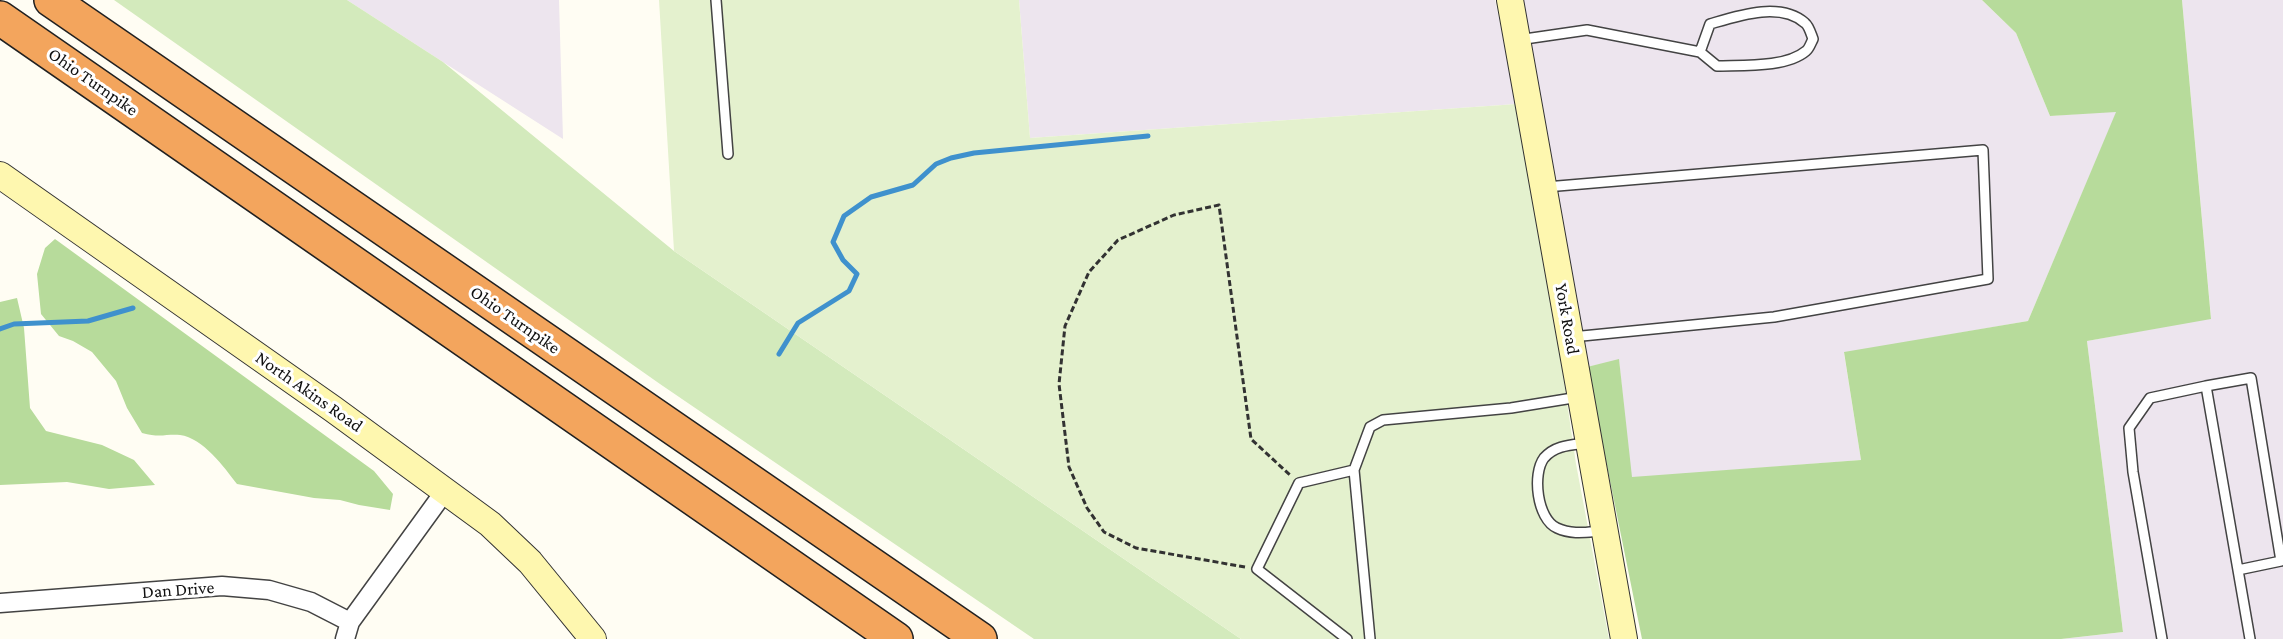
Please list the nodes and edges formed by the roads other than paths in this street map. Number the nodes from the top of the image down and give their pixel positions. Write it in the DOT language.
graph roads {
  1 [pos="51,0"];
  2 [pos="716,0"];
  3 [pos="1510,0"];
  4 [pos="0,18"];
  5 [pos="1517,40"];
  6 [pos="1700,52"];
  7 [pos="728,154"];
  8 [pos="0,175"];
  9 [pos="1544,188"];
  10 [pos="1570,337"];
  11 [pos="2206,386"];
  12 [pos="1581,397"];
  13 [pos="1589,443"];
  14 [pos="1354,470"];
  15 [pos="445,491"];
  16 [pos="1605,531"];
  17 [pos="2238,570"];
  18 [pos="0,603"];
  19 [pos="348,630"];
  20 [pos="592,639"];
  21 [pos="896,639"];
  22 [pos="980,639"];
  23 [pos="1347,639"];
  24 [pos="1370,639"];
  25 [pos="1624,639"];
  26 [pos="2162,639"];
  27 [pos="2250,639"];
  1 -- 22 [label="highway, Ohio Turnpike"];
  2 -- 7 [label="lane"];
  3 -- 5 [label="street, York Road"];
  4 -- 21 [label="highway, Ohio Turnpike"];
  5 -- 6 [label="lane"];
  5 -- 9 [label="street, York Road"];
  6 -- 6 [label="lane"];
  8 -- 15 [label="street, North Akins Road"];
  9 -- 10 [label="street, York Road"];
  9 -- 10 [label="lane"];
  10 -- 12 [label="street, York Road"];
  11 -- 17 [label="lane"];
  11 -- 17 [label="lane"];
  11 -- 26 [label="lane"];
  12 -- 13 [label="street, York Road"];
  12 -- 14 [label="lane"];
  13 -- 16 [label="street, York Road"];
  13 -- 16 [label="lane"];
  14 -- 23 [label="lane"];
  14 -- 24 [label="lane"];
  15 -- 19 [label="street"];
  15 -- 20 [label="street, North Akins Road"];
  16 -- 25 [label="street, York Road"];
  17 -- 27 [label="lane"];
  18 -- 19 [label="street, Dan Drive"];
}
